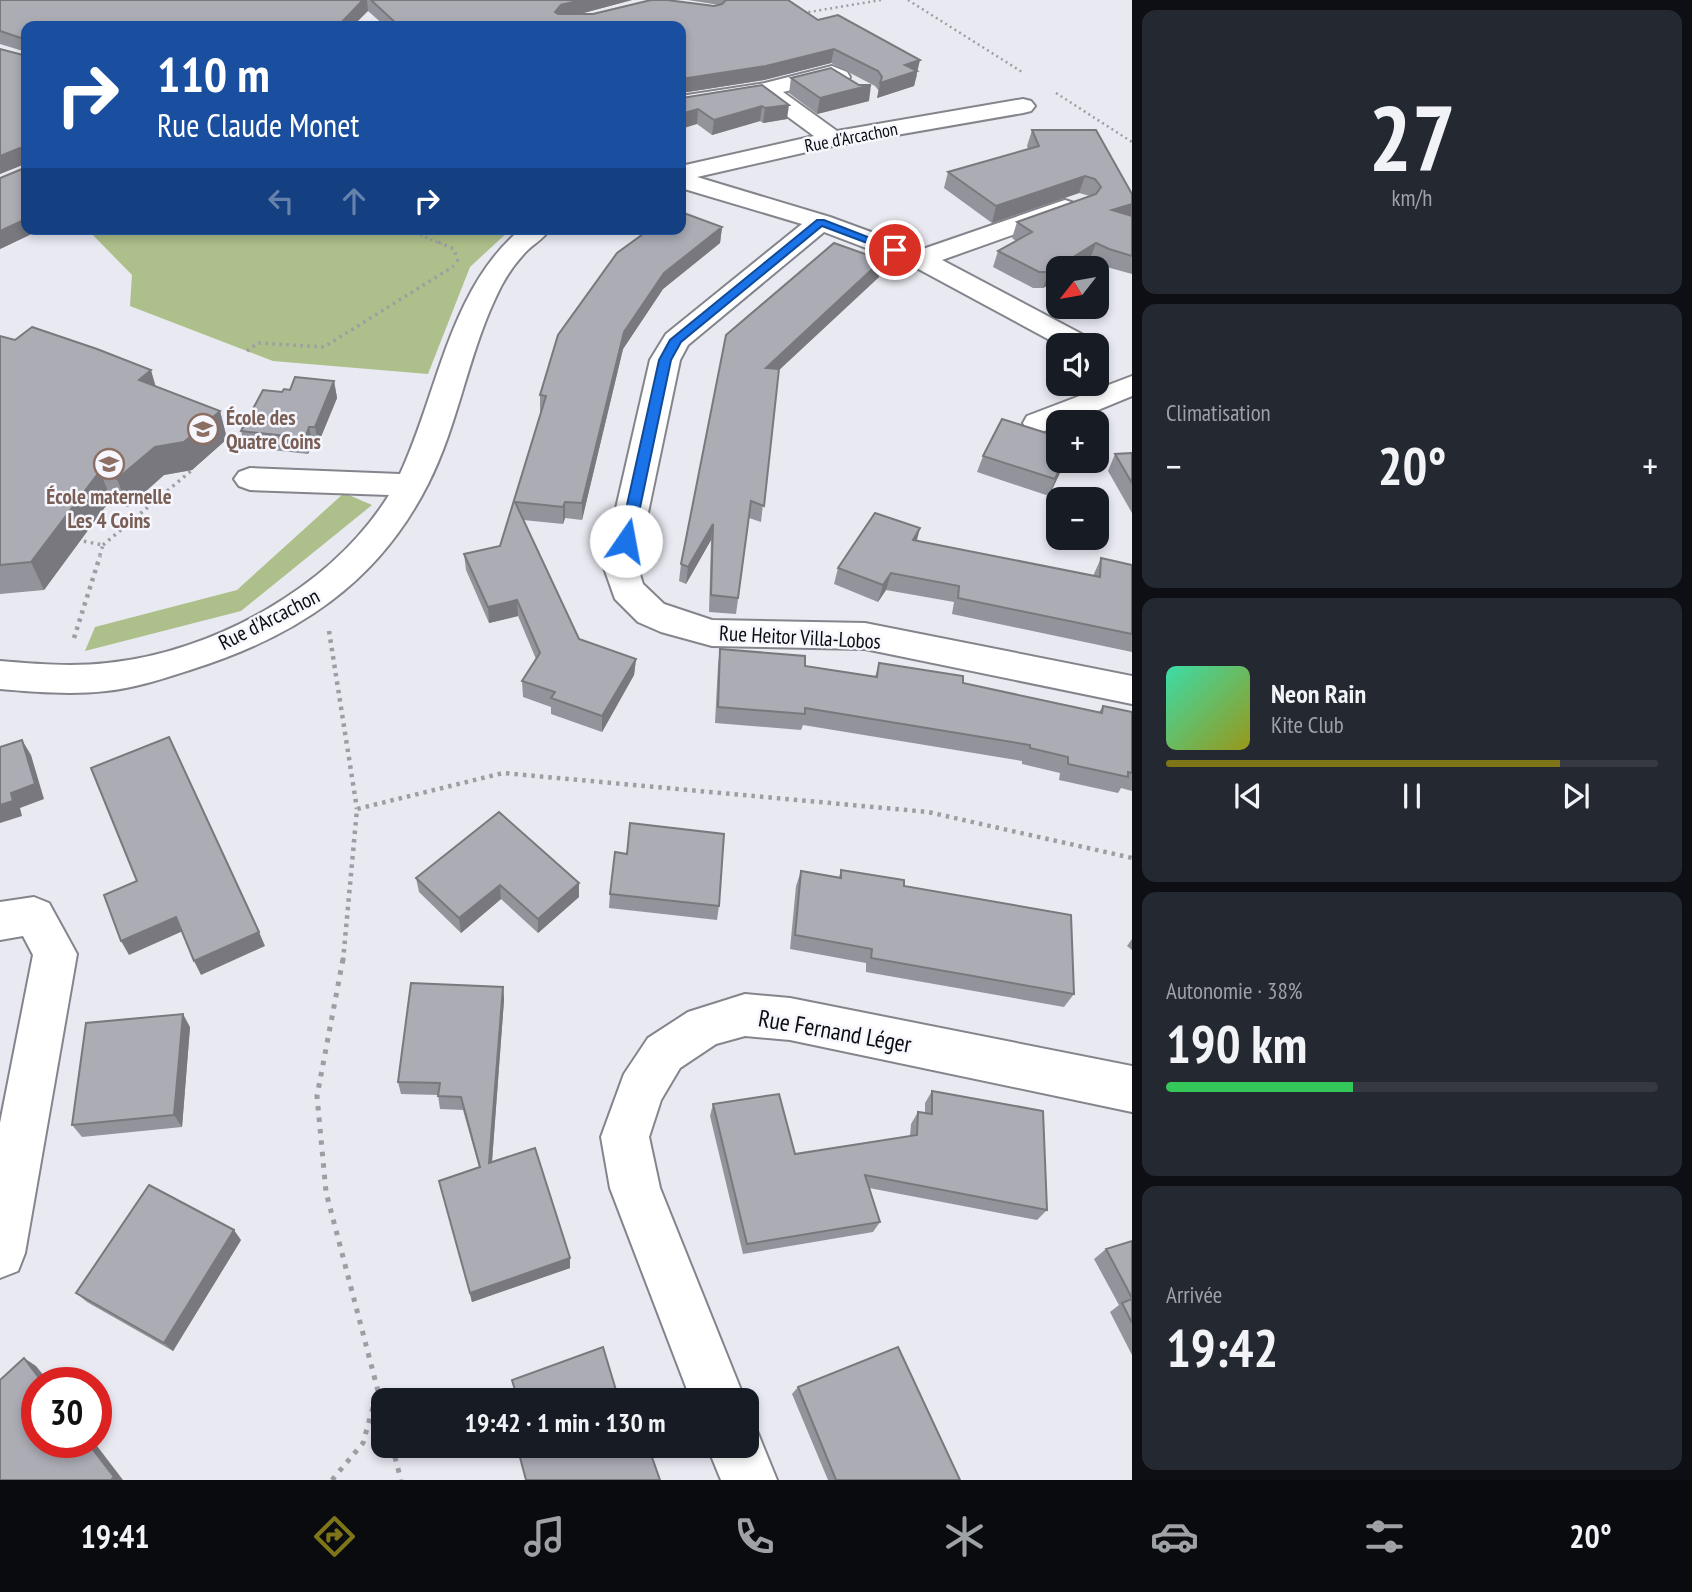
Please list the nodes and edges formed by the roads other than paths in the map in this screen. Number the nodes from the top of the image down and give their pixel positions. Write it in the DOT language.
graph roads {
  1 [pos="829,48"];
  2 [pos="832,73"];
  3 [pos="855,86"];
  4 [pos="765,90"];
  5 [pos="686,102"];
  6 [pos="1023,106"];
  7 [pos="833,139"];
  8 [pos="686,172"];
  9 [pos="686,182"];
  10 [pos="1080,203"];
  11 [pos="821,222"];
  12 [pos="530,235"];
  13 [pos="920,259"];
  14 [pos="1059,333"];
  15 [pos="1109,364"];
  16 [pos="1132,378"];
  17 [pos="1132,385"];
  18 [pos="1038,423"];
  19 [pos="250,479"];
  20 [pos="411,485"];
  21 [pos="0,675"];
  22 [pos="1132,691"];
  23 [pos="0,921"];
  24 [pos="1132,1088"];
  25 [pos="0,1252"];
  26 [pos="713,1388"];
  27 [pos="740,1458"];
  28 [pos="749,1480"];
  1 -- 2 [label="street"];
  2 -- 3 [label="street"];
  2 -- 4 [label="street"];
  4 -- 5 [label="street"];
  4 -- 7 [label="street"];
  6 -- 7 [label="street, Rue d'Arcachon"];
  7 -- 8 [label="street, Rue d'Arcachon"];
  9 -- 11 [label="street"];
  10 -- 13 [label="street"];
  11 -- 13 [label="street"];
  11 -- 22 [label="street, Rue Heitor Villa-Lobos"];
  12 -- 20 [label="street, Rue d'Arcachon"];
  13 -- 14 [label="street"];
  15 -- 16 [label="street"];
  17 -- 18 [label="street"];
  19 -- 20 [label="street"];
  20 -- 21 [label="street, Rue d'Arcachon"];
  23 -- 25 [label="street"];
  24 -- 26 [label="street, Rue Fernand Léger"];
  27 -- 28 [label="street"];
}
